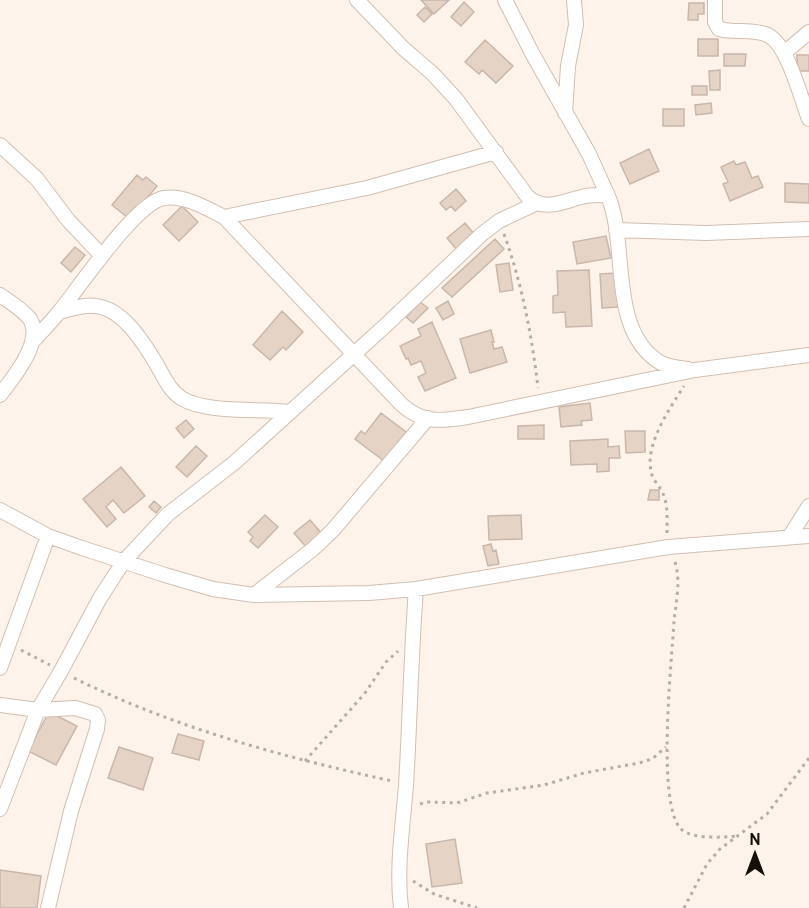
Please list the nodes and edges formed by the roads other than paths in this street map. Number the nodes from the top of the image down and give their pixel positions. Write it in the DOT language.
graph roads {
  1 [pos="357,0"];
  2 [pos="505,0"];
  3 [pos="574,0"];
  4 [pos="715,0"];
  5 [pos="809,32"];
  6 [pos="784,53"];
  7 [pos="565,113"];
  8 [pos="809,119"];
  9 [pos="0,145"];
  10 [pos="496,152"];
  11 [pos="608,196"];
  12 [pos="535,204"];
  13 [pos="224,217"];
  14 [pos="809,229"];
  15 [pos="616,230"];
  16 [pos="101,255"];
  17 [pos="0,295"];
  18 [pos="59,312"];
  19 [pos="34,339"];
  20 [pos="353,353"];
  21 [pos="809,355"];
  22 [pos="695,370"];
  23 [pos="0,395"];
  24 [pos="290,412"];
  25 [pos="428,418"];
  26 [pos="809,506"];
  27 [pos="0,510"];
  28 [pos="48,536"];
  29 [pos="790,536"];
  30 [pos="809,536"];
  31 [pos="124,561"];
  32 [pos="416,589"];
  33 [pos="254,595"];
  34 [pos="0,668"];
  35 [pos="0,705"];
  36 [pos="38,710"];
  37 [pos="0,810"];
  38 [pos="48,908"];
  39 [pos="401,908"];
  1 -- 10 [label="street"];
  2 -- 7 [label="street"];
  3 -- 7 [label="street"];
  4 -- 6 [label="street"];
  5 -- 6 [label="street"];
  6 -- 8 [label="street"];
  7 -- 11 [label="street"];
  9 -- 16 [label="street"];
  10 -- 12 [label="street"];
  10 -- 13 [label="street"];
  11 -- 12 [label="street"];
  11 -- 15 [label="street"];
  12 -- 20 [label="street"];
  13 -- 16 [label="street"];
  13 -- 20 [label="street"];
  14 -- 15 [label="street"];
  15 -- 22 [label="street"];
  16 -- 18 [label="street"];
  17 -- 19 [label="street"];
  18 -- 19 [label="street"];
  18 -- 24 [label="street"];
  19 -- 23 [label="street"];
  20 -- 24 [label="street"];
  20 -- 25 [label="street"];
  21 -- 22 [label="street"];
  22 -- 25 [label="street"];
  24 -- 31 [label="street"];
  25 -- 33 [label="street"];
  26 -- 29 [label="street"];
  27 -- 28 [label="street"];
  28 -- 31 [label="street"];
  28 -- 34 [label="street"];
  29 -- 30 [label="street"];
  29 -- 32 [label="street"];
  31 -- 33 [label="street"];
  31 -- 36 [label="street"];
  32 -- 33 [label="street"];
  32 -- 39 [label="street"];
  35 -- 36 [label="street"];
  36 -- 37 [label="street"];
  36 -- 38 [label="street"];
}
